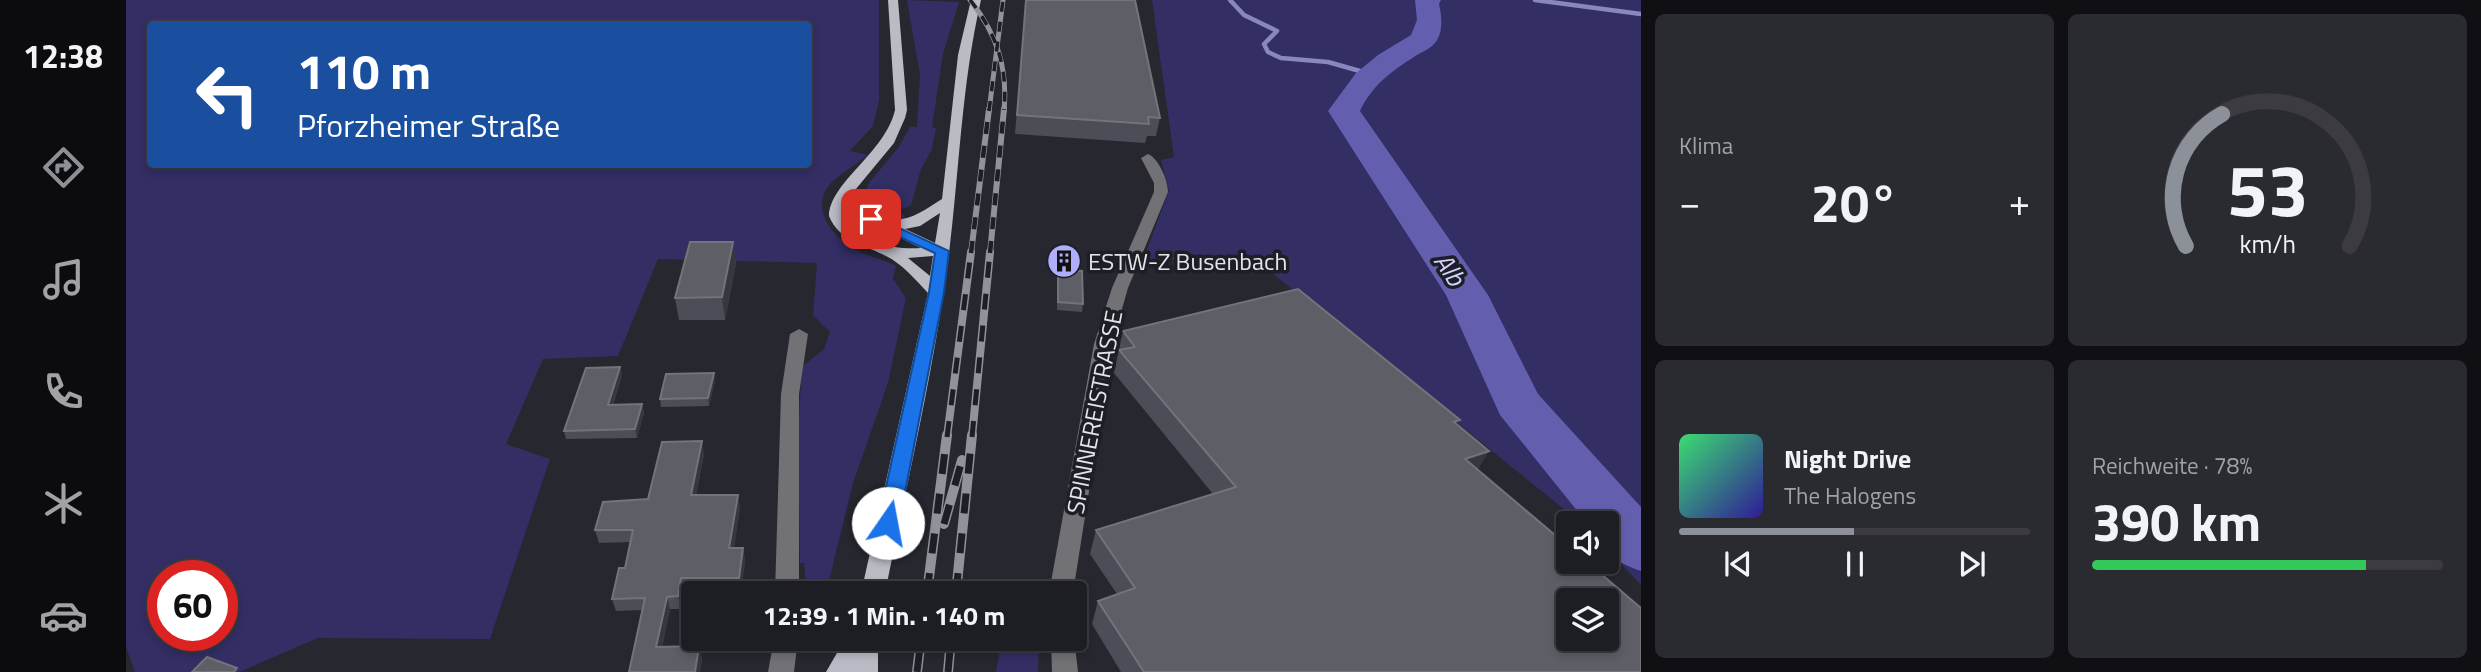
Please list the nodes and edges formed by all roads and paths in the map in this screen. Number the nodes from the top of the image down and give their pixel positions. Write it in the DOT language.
graph roads {
  1 [pos="893,0"];
  2 [pos="976,0"];
  3 [pos="1148,158"];
  4 [pos="845,197"];
  5 [pos="949,201"];
  6 [pos="886,226"];
  7 [pos="942,251"];
  8 [pos="895,255"];
  9 [pos="936,292"];
  10 [pos="799,334"];
  11 [pos="787,581"];
  12 [pos="876,581"];
  13 [pos="1063,581"];
  14 [pos="784,651"];
  15 [pos="851,651"];
  16 [pos="865,651"];
  17 [pos="1064,651"];
  18 [pos="781,672"];
  19 [pos="839,672"];
  20 [pos="864,672"];
  21 [pos="1065,672"];
  1 -- 4 [label="main road"];
  2 -- 5 [label="main road"];
  3 -- 13 [label="street, SPINNEREISTRASSE"];
  4 -- 6 [label="main road"];
  4 -- 8 [label="main road"];
  5 -- 6 [label="main road"];
  5 -- 7 [label="main road"];
  6 -- 7 [label="main road"];
  7 -- 8 [label="main road"];
  7 -- 9 [label="main road"];
  8 -- 9 [label="main road"];
  9 -- 12 [label="main road"];
  10 -- 11 [label="street"];
  14 -- 18 [label="street"];
  15 -- 19 [label="main road"];
  16 -- 20 [label="main road"];
  17 -- 21 [label="street"];
}
